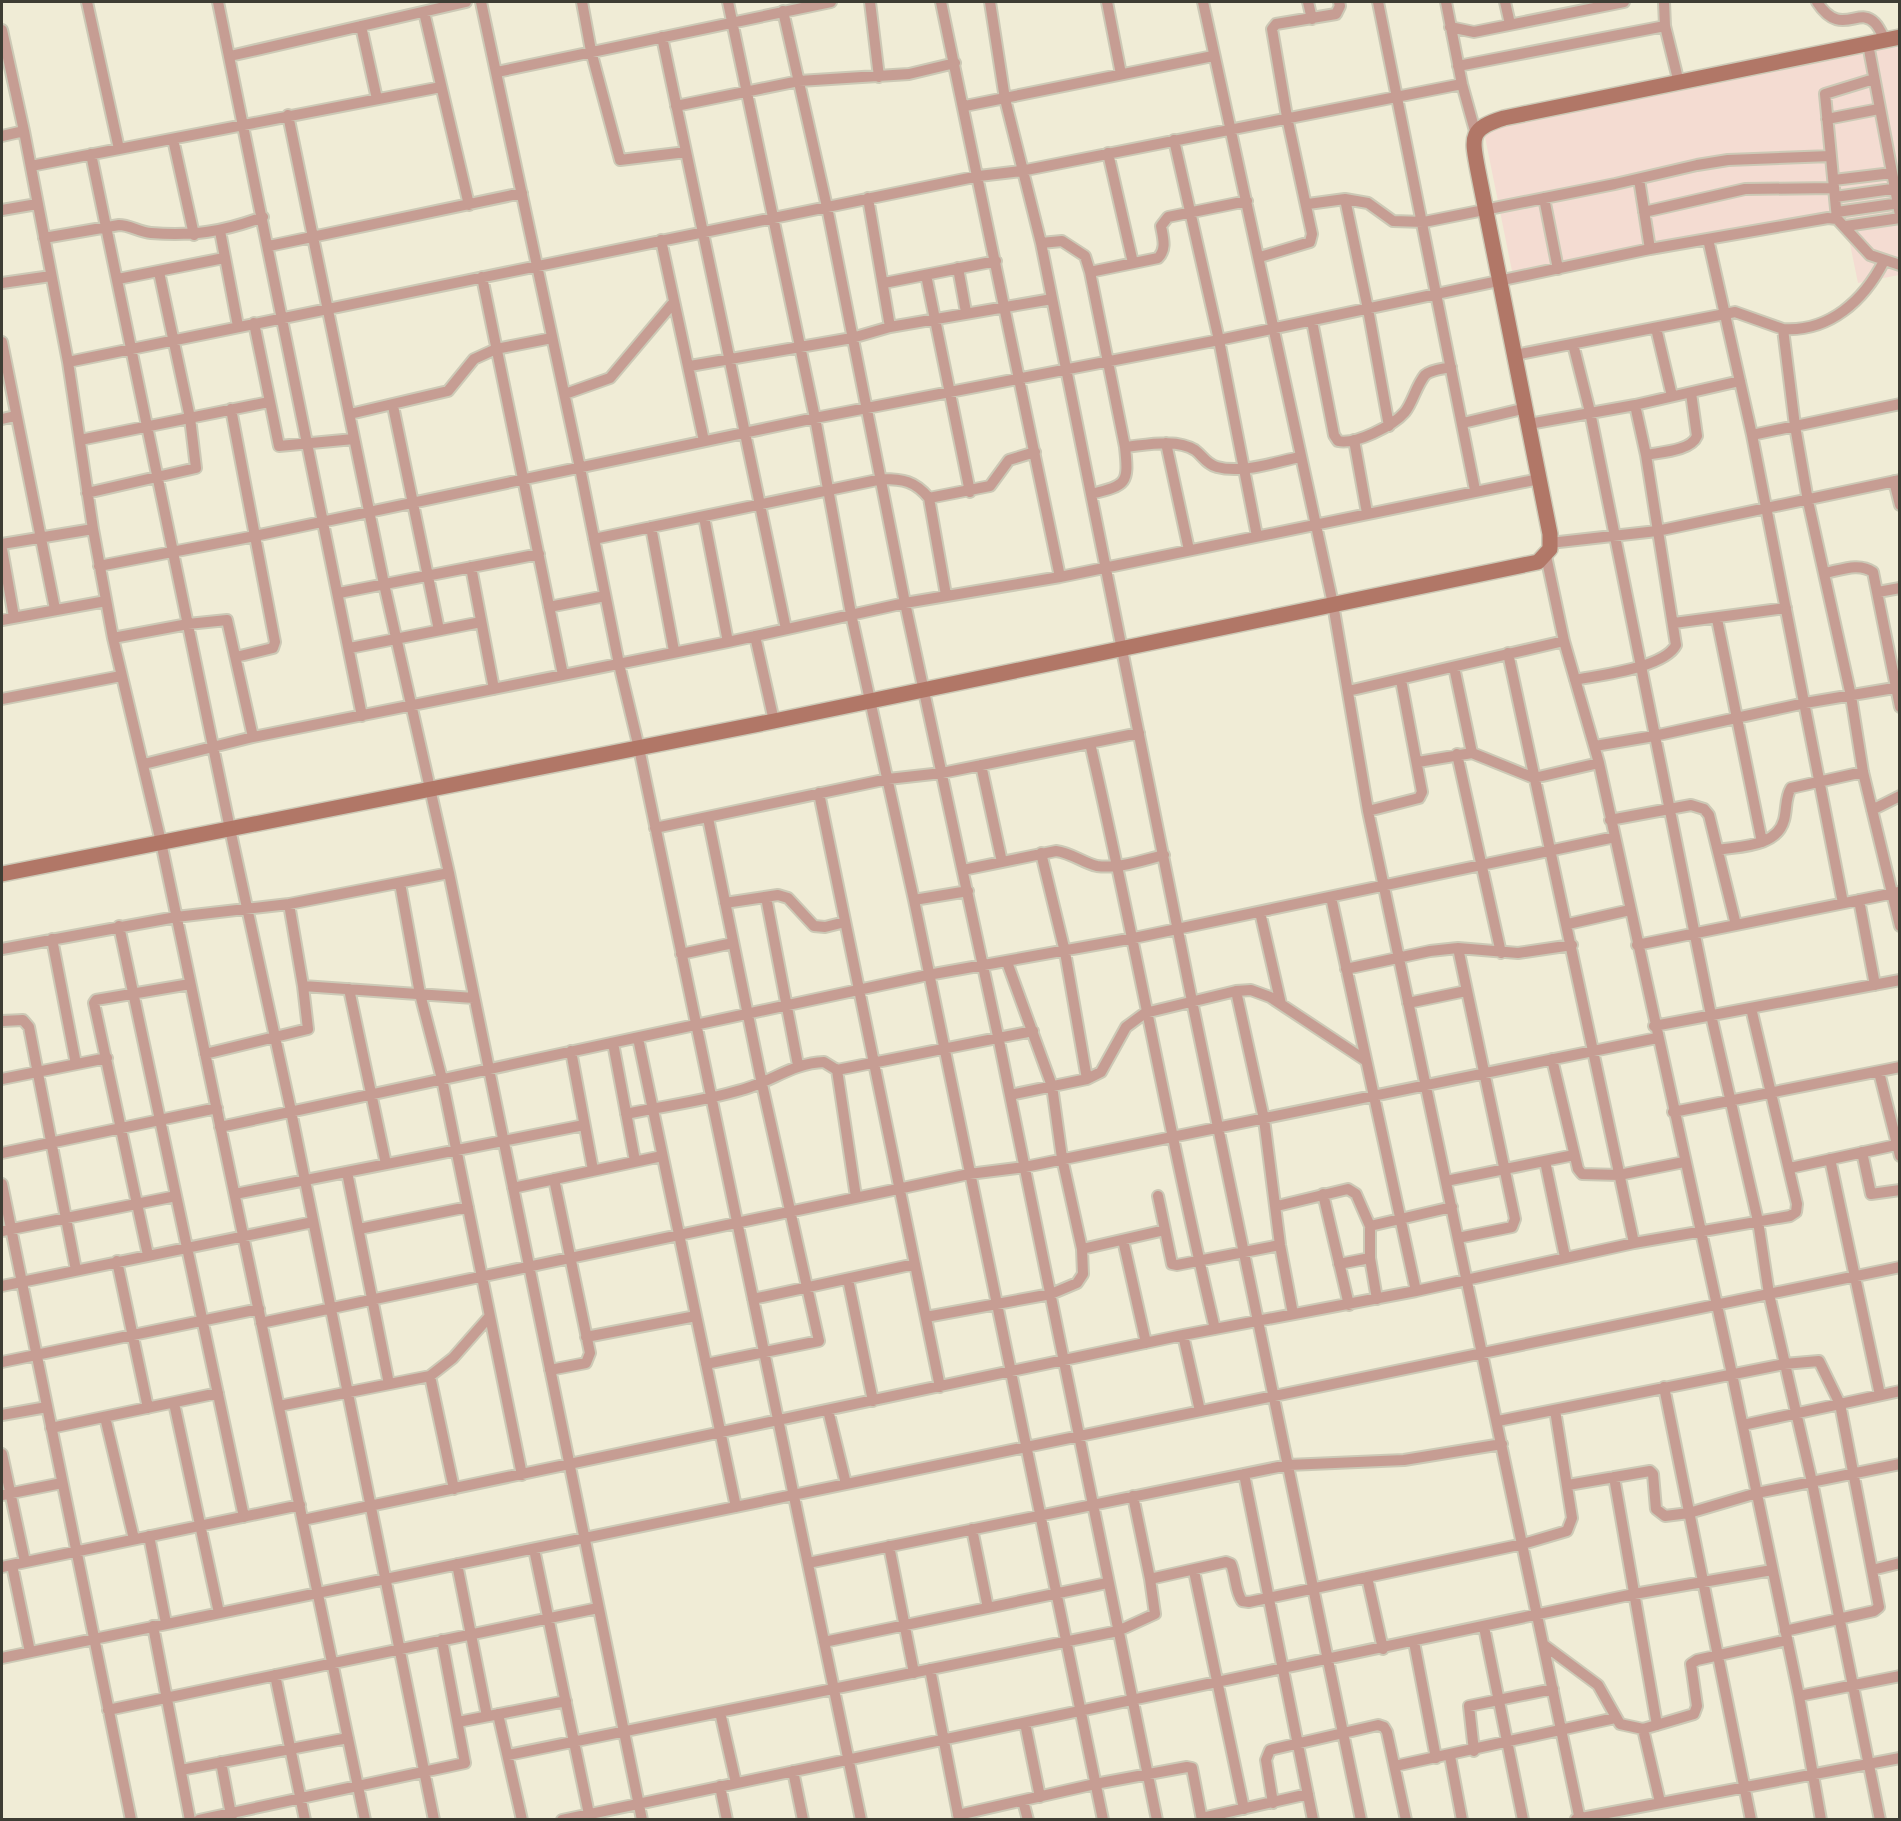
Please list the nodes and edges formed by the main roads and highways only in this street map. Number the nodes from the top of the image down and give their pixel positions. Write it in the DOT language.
graph roads {
  1 [pos="1892,38"];
  2 [pos="2,874"];
  1 -- 2 [label="main road"];
}
